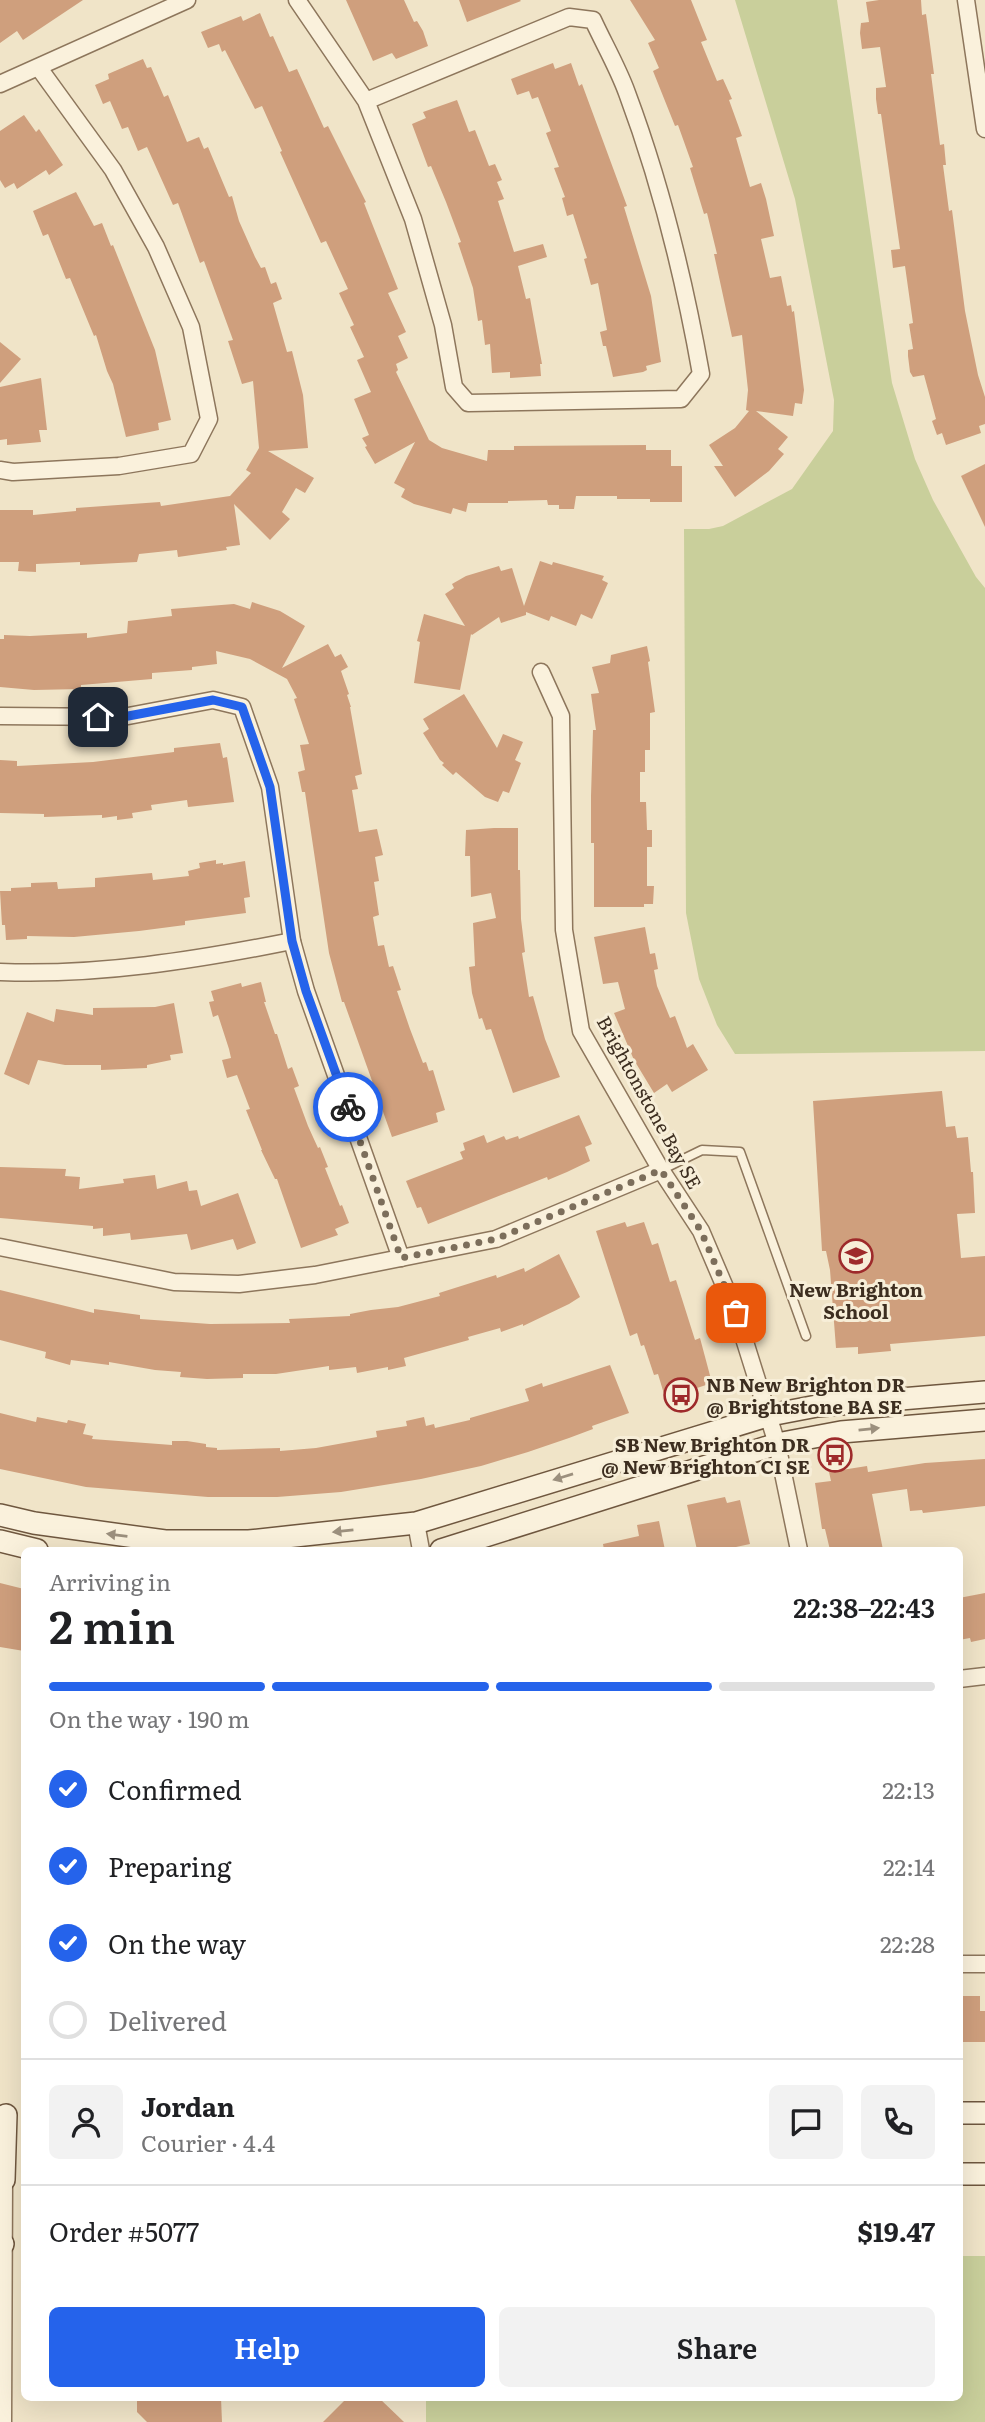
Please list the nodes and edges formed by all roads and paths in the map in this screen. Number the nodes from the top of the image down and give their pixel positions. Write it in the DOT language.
graph roads {
  1 [pos="187,0"];
  2 [pos="297,0"];
  3 [pos="966,0"];
  4 [pos="39,68"];
  5 [pos="0,84"];
  6 [pos="366,101"];
  7 [pos="985,129"];
  8 [pos="0,470"];
  9 [pos="541,672"];
  10 [pos="0,716"];
  11 [pos="292,941"];
  12 [pos="0,972"];
  13 [pos="661,1170"];
  14 [pos="0,1247"];
  15 [pos="401,1258"];
  16 [pos="806,1336"];
  17 [pos="985,1392"];
  18 [pos="770,1415"];
  19 [pos="985,1420"];
  20 [pos="778,1444"];
  21 [pos="0,1515"];
  22 [pos="416,1522"];
  23 [pos="0,1541"];
  24 [pos="25,1547"];
  25 [pos="420,1547"];
  26 [pos="451,1547"];
  27 [pos="799,1547"];
  28 [pos="985,1676"];
  29 [pos="963,1679"];
  30 [pos="963,1964"];
  31 [pos="985,1964"];
  32 [pos="963,2113"];
  33 [pos="985,2113"];
  34 [pos="10,2115"];
  35 [pos="963,2174"];
  36 [pos="985,2174"];
  37 [pos="10,2180"];
  38 [pos="2,2242"];
  39 [pos="3,2422"];
  1 -- 4 [label="street"];
  2 -- 6 [label="street"];
  3 -- 7 [label="street"];
  4 -- 5 [label="street"];
  4 -- 8 [label="street"];
  6 -- 6 [label="street"];
  9 -- 13 [label="street, Brightonstone Bay SE"];
  10 -- 11 [label="street"];
  11 -- 12 [label="street"];
  11 -- 15 [label="street"];
  13 -- 15 [label="street"];
  13 -- 16 [label="lane"];
  13 -- 18 [label="street, Brightonstone Bay SE"];
  14 -- 15 [label="street"];
  17 -- 18 [label="street"];
  18 -- 20 [label="street, Brightonstone Bay SE"];
  18 -- 22 [label="street, one-way"];
  20 -- 19 [label="street, one-way"];
  20 -- 26 [label="street"];
  20 -- 27 [label="street, Brightonstone Bay SE"];
  22 -- 21 [label="street, one-way"];
  22 -- 25 [label="street"];
  23 -- 24 [label="street"];
  28 -- 29 [label="street"];
  30 -- 31 [label="street"];
  32 -- 33 [label="street"];
  34 -- 37 [label="street"];
  35 -- 36 [label="street"];
  37 -- 38 [label="street"];
  38 -- 39 [label="street"];
}
